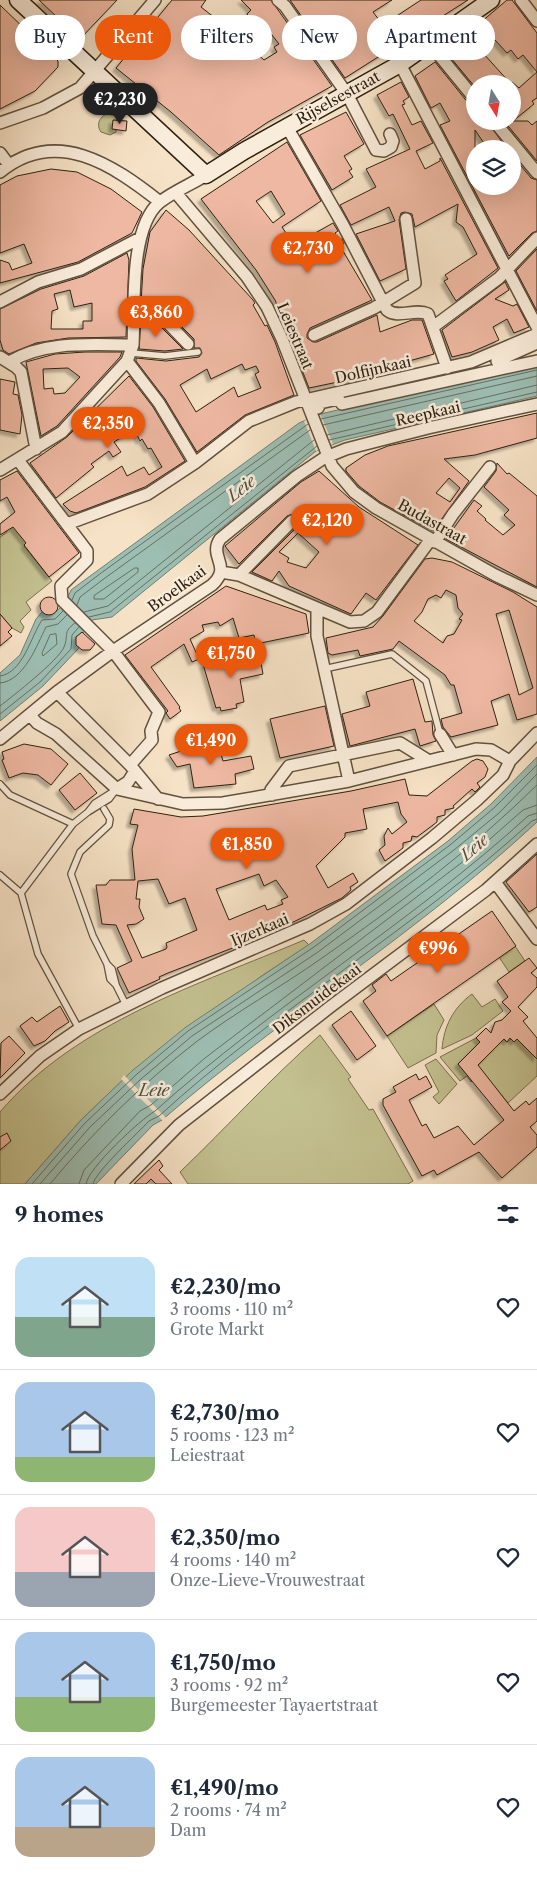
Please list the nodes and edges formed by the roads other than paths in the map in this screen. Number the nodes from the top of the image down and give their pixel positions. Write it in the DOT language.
graph roads {
  1 [pos="18,0"];
  2 [pos="154,0"];
  3 [pos="278,0"];
  4 [pos="491,0"];
  5 [pos="521,0"];
  6 [pos="470,15"];
  7 [pos="537,21"];
  8 [pos="406,60"];
  9 [pos="443,60"];
  10 [pos="400,64"];
  11 [pos="94,71"];
  12 [pos="466,88"];
  13 [pos="347,94"];
  14 [pos="0,123"];
  15 [pos="286,127"];
  16 [pos="501,130"];
  17 [pos="390,134"];
  18 [pos="0,153"];
  19 [pos="9,165"];
  20 [pos="0,172"];
  21 [pos="537,173"];
  22 [pos="206,175"];
  23 [pos="176,193"];
  24 [pos="160,202"];
  25 [pos="406,219"];
  26 [pos="140,238"];
  27 [pos="537,238"];
  28 [pos="507,269"];
  29 [pos="0,302"];
  30 [pos="382,302"];
  31 [pos="135,309"];
  32 [pos="537,326"];
  33 [pos="434,327"];
  34 [pos="537,334"];
  35 [pos="314,335"];
  36 [pos="537,343"];
  37 [pos="188,344"];
  38 [pos="537,350"];
  39 [pos="198,352"];
  40 [pos="130,353"];
  41 [pos="5,360"];
  42 [pos="537,361"];
  43 [pos="499,366"];
  44 [pos="447,368"];
  45 [pos="305,400"];
  46 [pos="537,404"];
  47 [pos="315,413"];
  48 [pos="36,449"];
  49 [pos="326,452"];
  50 [pos="18,460"];
  51 [pos="195,463"];
  52 [pos="490,466"];
  53 [pos="0,470"];
  54 [pos="292,520"];
  55 [pos="67,524"];
  56 [pos="433,541"];
  57 [pos="221,572"];
  58 [pos="240,575"];
  59 [pos="537,595"];
  60 [pos="317,610"];
  61 [pos="114,651"];
  62 [pos="324,669"];
  63 [pos="57,692"];
  64 [pos="30,715"];
  65 [pos="537,733"];
  66 [pos="440,734"];
  67 [pos="0,739"];
  68 [pos="453,755"];
  69 [pos="344,756"];
  70 [pos="429,761"];
  71 [pos="510,761"];
  72 [pos="133,768"];
  73 [pos="349,781"];
  74 [pos="0,784"];
  75 [pos="116,789"];
  76 [pos="272,795"];
  77 [pos="158,799"];
  78 [pos="104,809"];
  79 [pos="73,824"];
  80 [pos="536,846"];
  81 [pos="0,875"];
  82 [pos="495,882"];
  83 [pos="21,893"];
  84 [pos="537,939"];
  85 [pos="126,1005"];
  86 [pos="80,1029"];
  87 [pos="0,1094"];
  88 [pos="121,1184"];
  1 -- 11 [label="street"];
  2 -- 11 [label="street"];
  3 -- 13 [label="street"];
  4 -- 6 [label="street, Rijselsestraat"];
  5 -- 7 [label="street"];
  8 -- 10 [label="street, Rijselsestraat"];
  9 -- 12 [label="street"];
  10 -- 13 [label="street, Rijselsestraat"];
  10 -- 28 [label="street"];
  11 -- 14 [label="street"];
  11 -- 22 [label="street"];
  13 -- 15 [label="street, Rijselsestraat"];
  13 -- 17 [label="street"];
  15 -- 22 [label="street, Rijselsestraat"];
  15 -- 30 [label="street"];
  16 -- 21 [label="street"];
  18 -- 19 [label="street"];
  19 -- 20 [label="street"];
  19 -- 24 [label="street"];
  22 -- 23 [label="street"];
  23 -- 24 [label="street"];
  23 -- 45 [label="street, Leiestraat"];
  24 -- 26 [label="street"];
  25 -- 30 [label="street"];
  26 -- 29 [label="street"];
  26 -- 31 [label="street"];
  27 -- 28 [label="street"];
  28 -- 32 [label="street"];
  28 -- 33 [label="street"];
  30 -- 33 [label="street"];
  30 -- 35 [label="street"];
  31 -- 37 [label="street"];
  31 -- 40 [label="street"];
  33 -- 44 [label="street"];
  34 -- 44 [label="street, Dolfijnkaai"];
  36 -- 43 [label="street"];
  38 -- 43 [label="street"];
  39 -- 40 [label="lane"];
  40 -- 41 [label="street"];
  40 -- 48 [label="street"];
  40 -- 51 [label="street"];
  41 -- 48 [label="street"];
  42 -- 43 [label="street"];
  43 -- 47 [label="street"];
  44 -- 45 [label="street, Dolfijnkaai"];
  45 -- 47 [label="street, Leiestraat"];
  45 -- 51 [label="street, Dolfijnkaai"];
  46 -- 49 [label="street, Reepkaai"];
  47 -- 49 [label="street, Leiestraat"];
  48 -- 50 [label="street"];
  49 -- 56 [label="street, Budastraat"];
  49 -- 57 [label="street, Broelkaai"];
  50 -- 53 [label="street"];
  50 -- 55 [label="street"];
  51 -- 55 [label="street, Dolfijnkaai"];
  52 -- 56 [label="street"];
  54 -- 58 [label="street"];
  55 -- 61 [label="street"];
  56 -- 59 [label="street, Budastraat"];
  56 -- 60 [label="street"];
  57 -- 58 [label="street"];
  57 -- 61 [label="street, Broelkaai"];
  58 -- 60 [label="street"];
  60 -- 62 [label="street"];
  61 -- 63 [label="street, Broelkaai"];
  61 -- 72 [label="street"];
  62 -- 66 [label="lane"];
  62 -- 69 [label="street"];
  63 -- 64 [label="street, Broelkaai"];
  63 -- 72 [label="street"];
  64 -- 67 [label="street, Broelkaai"];
  64 -- 75 [label="street"];
  65 -- 71 [label="street, Ijzerkaai"];
  66 -- 68 [label="street"];
  68 -- 70 [label="street"];
  68 -- 71 [label="street"];
  69 -- 70 [label="street"];
  69 -- 73 [label="street"];
  69 -- 76 [label="street"];
  70 -- 73 [label="street"];
  71 -- 85 [label="street, Ijzerkaai"];
  72 -- 75 [label="street"];
  72 -- 77 [label="street"];
  73 -- 76 [label="street"];
  74 -- 79 [label="lane"];
  75 -- 77 [label="street"];
  75 -- 79 [label="lane"];
  76 -- 77 [label="street"];
  78 -- 85 [label="lane"];
  79 -- 83 [label="lane"];
  80 -- 82 [label="street, Diksmuidekaai"];
  81 -- 83 [label="lane"];
  82 -- 84 [label="street"];
  82 -- 88 [label="street, Diksmuidekaai"];
  83 -- 86 [label="lane"];
  85 -- 86 [label="street, Ijzerkaai"];
  86 -- 87 [label="street, Ijzerkaai"];
}
